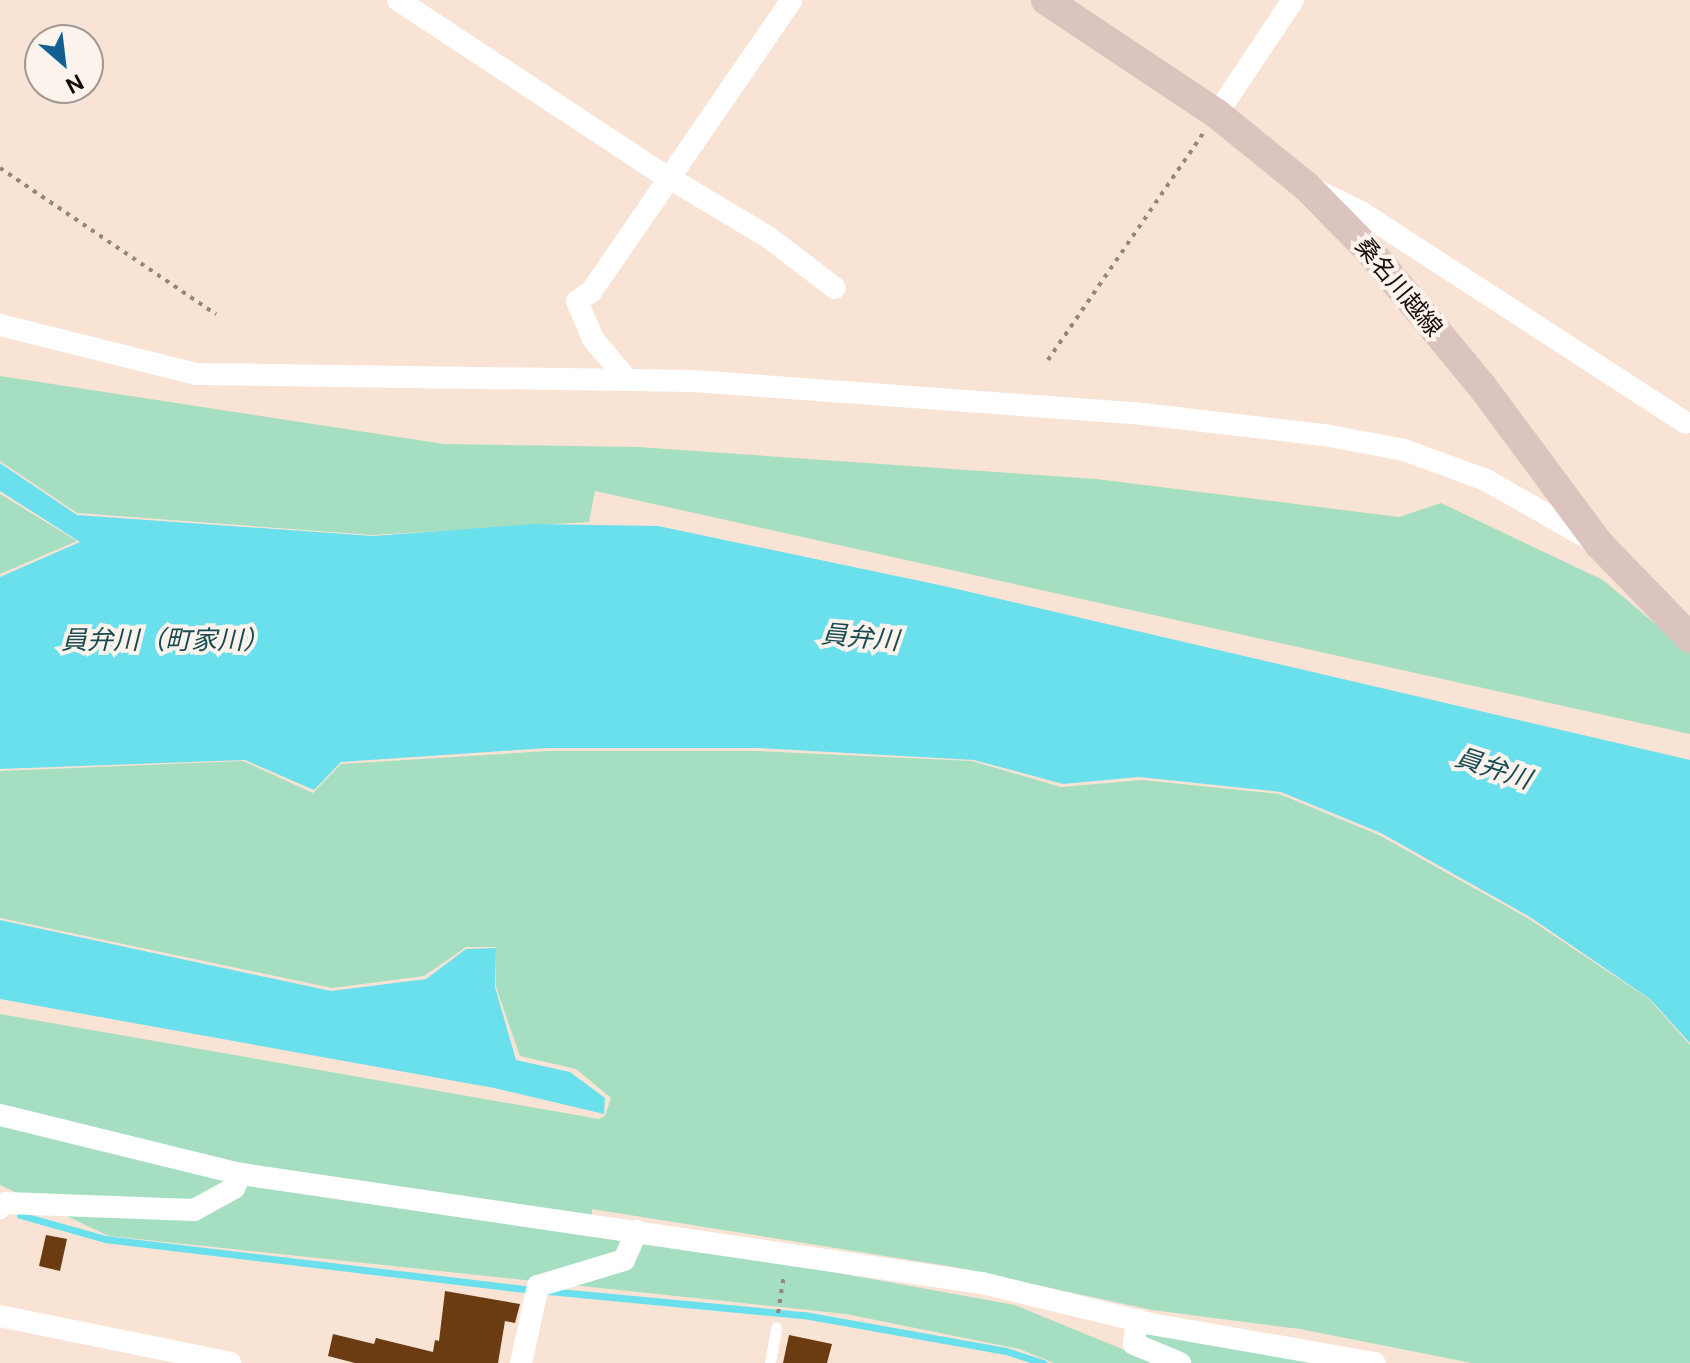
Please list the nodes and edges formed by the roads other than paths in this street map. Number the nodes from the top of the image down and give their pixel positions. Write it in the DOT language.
graph roads {
  1 [pos="398,0"];
  2 [pos="792,0"];
  3 [pos="1046,0"];
  4 [pos="1293,0"];
  5 [pos="1217,114"];
  6 [pos="672,178"];
  7 [pos="1306,186"];
  8 [pos="835,288"];
  9 [pos="0,325"];
  10 [pos="626,378"];
  11 [pos="1689,426"];
  12 [pos="1599,544"];
  13 [pos="1690,638"];
  14 [pos="0,1115"];
  15 [pos="241,1174"];
  16 [pos="0,1208"];
  17 [pos="637,1231"];
  18 [pos="0,1316"];
  19 [pos="1137,1320"];
  20 [pos="776,1328"];
  21 [pos="230,1363"];
  22 [pos="521,1363"];
  23 [pos="770,1363"];
  24 [pos="1180,1363"];
  25 [pos="1375,1363"];
  1 -- 6 [label="street"];
  2 -- 6 [label="street"];
  3 -- 5 [label="main road, 桑名川越線"];
  4 -- 5 [label="street"];
  5 -- 7 [label="main road, 桑名川越線"];
  6 -- 8 [label="street"];
  6 -- 10 [label="street"];
  7 -- 11 [label="street"];
  7 -- 12 [label="main road, 桑名川越線"];
  9 -- 10 [label="street"];
  10 -- 12 [label="street"];
  12 -- 13 [label="main road, 桑名川越線"];
  14 -- 15 [label="street"];
  15 -- 16 [label="street"];
  15 -- 17 [label="street"];
  17 -- 19 [label="street"];
  17 -- 22 [label="street"];
  18 -- 21 [label="street"];
  19 -- 24 [label="street"];
  19 -- 25 [label="street"];
  20 -- 23 [label="lane"];
}
